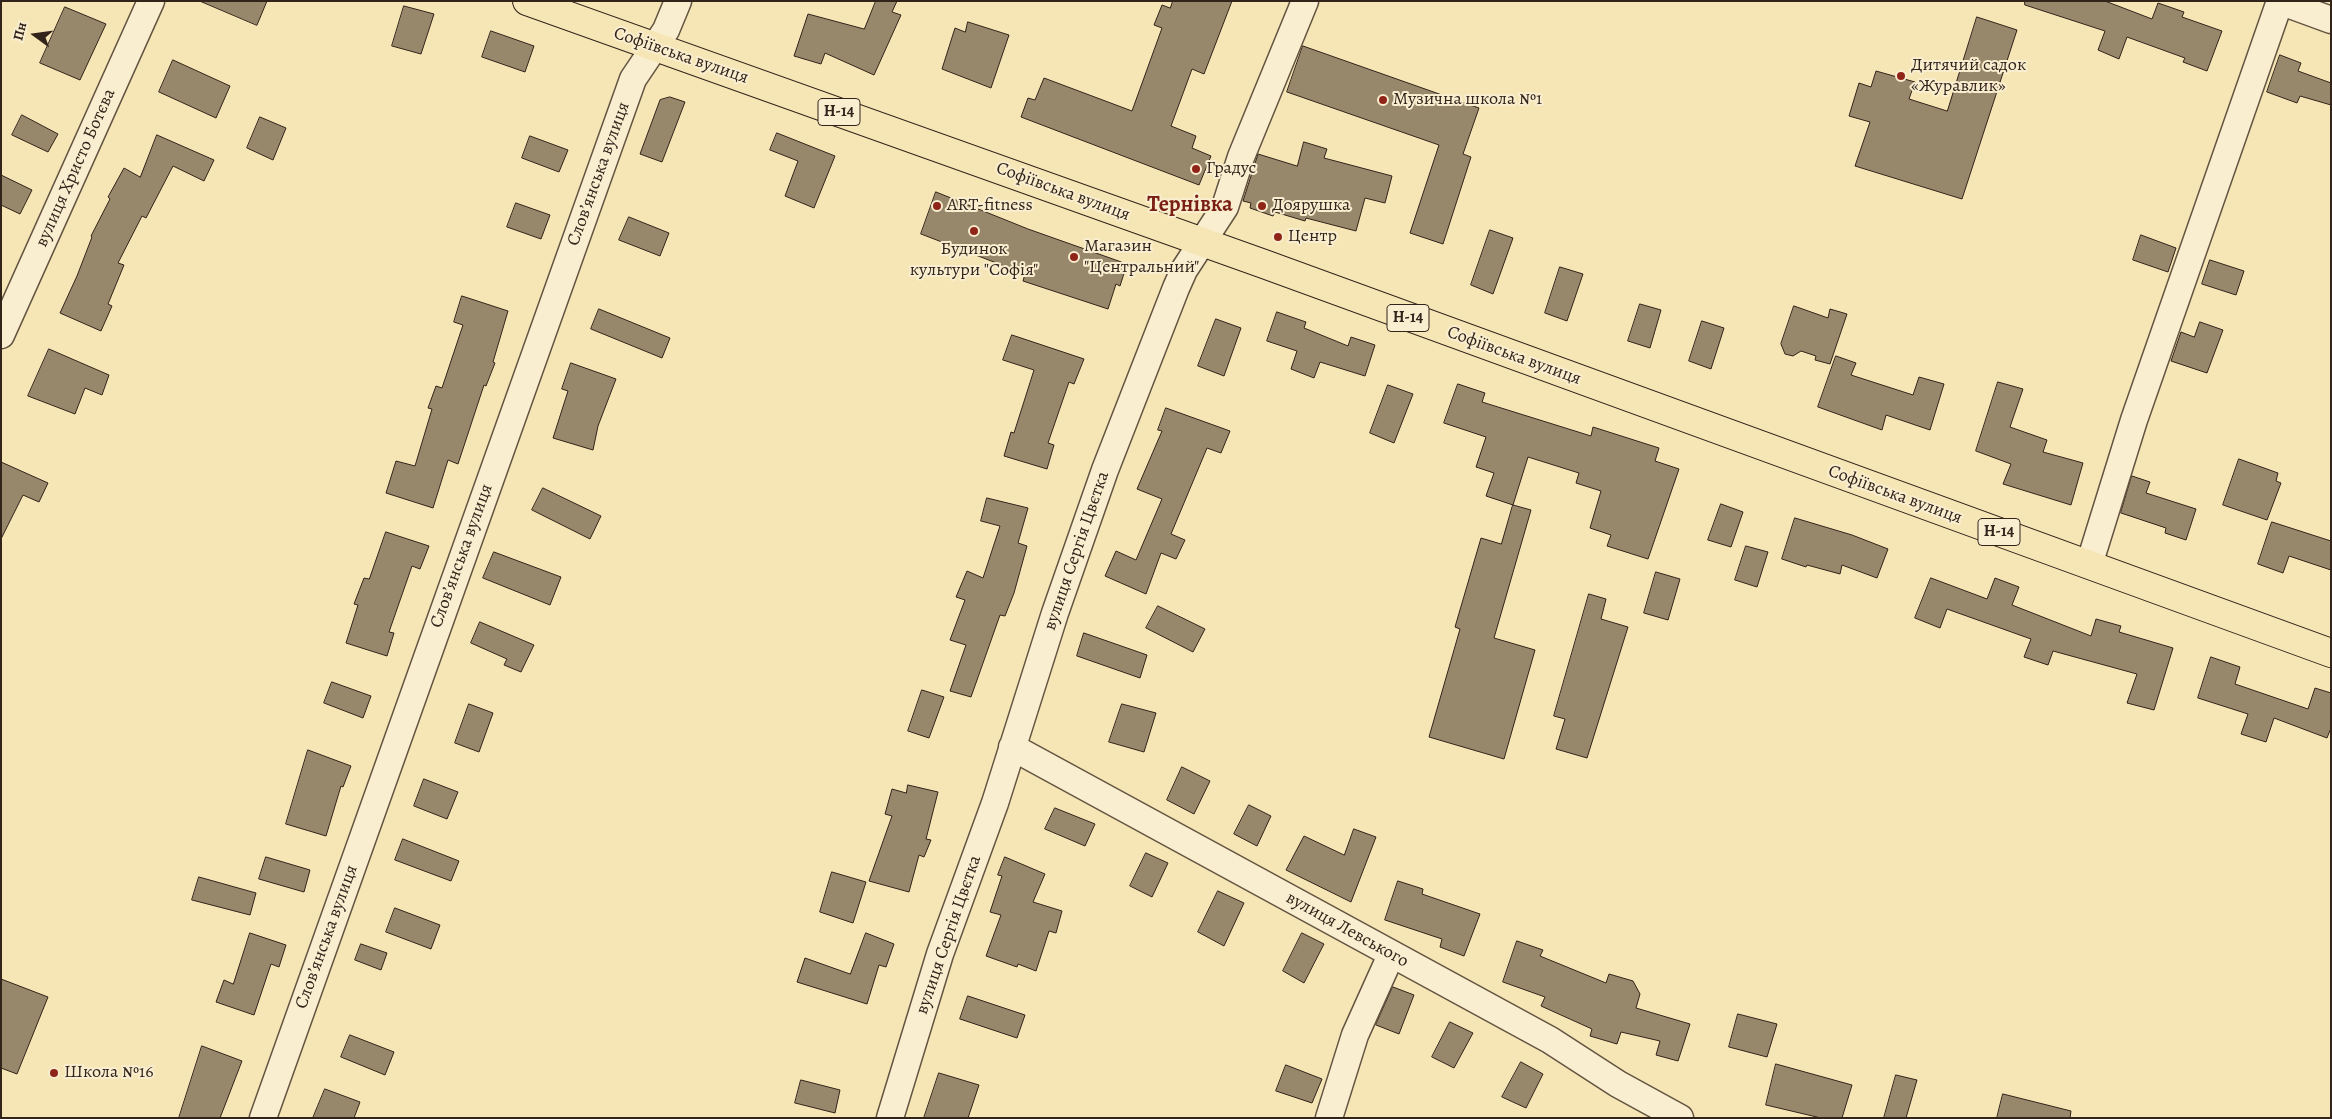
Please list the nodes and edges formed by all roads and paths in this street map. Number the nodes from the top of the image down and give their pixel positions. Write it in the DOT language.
graph roads {
  1 [pos="151,1"];
  2 [pos="527,1"];
  3 [pos="678,1"];
  4 [pos="1304,1"];
  5 [pos="2280,1"];
  6 [pos="2331,20"];
  7 [pos="655,47"];
  8 [pos="1202,242"];
  9 [pos="1,335"];
  10 [pos="2089,565"];
  11 [pos="2331,653"];
  12 [pos="1012,747"];
  13 [pos="1391,955"];
  14 [pos="263,1118"];
  15 [pos="890,1118"];
  16 [pos="1329,1118"];
  17 [pos="1680,1118"];
  1 -- 9 [label="street, вулиця Христо Ботєва"];
  2 -- 7 [label="main road, Софіївська вулиця / Н-14"];
  3 -- 7 [label="street, Словʼянська вулиця"];
  4 -- 8 [label="street, вулиця Сергія Цвєтка"];
  5 -- 6 [label="street"];
  5 -- 10 [label="street"];
  7 -- 8 [label="main road, Софіївська вулиця / Н-14"];
  7 -- 14 [label="street, Словʼянська вулиця"];
  8 -- 10 [label="main road, Софіївська вулиця / Н-14"];
  8 -- 12 [label="street, вулиця Сергія Цвєтка"];
  10 -- 11 [label="main road, Софіївська вулиця / Н-14"];
  12 -- 13 [label="street, вулиця Левського"];
  12 -- 15 [label="street, вулиця Сергія Цвєтка"];
  13 -- 16 [label="street"];
  13 -- 17 [label="street, вулиця Левського"];
}
